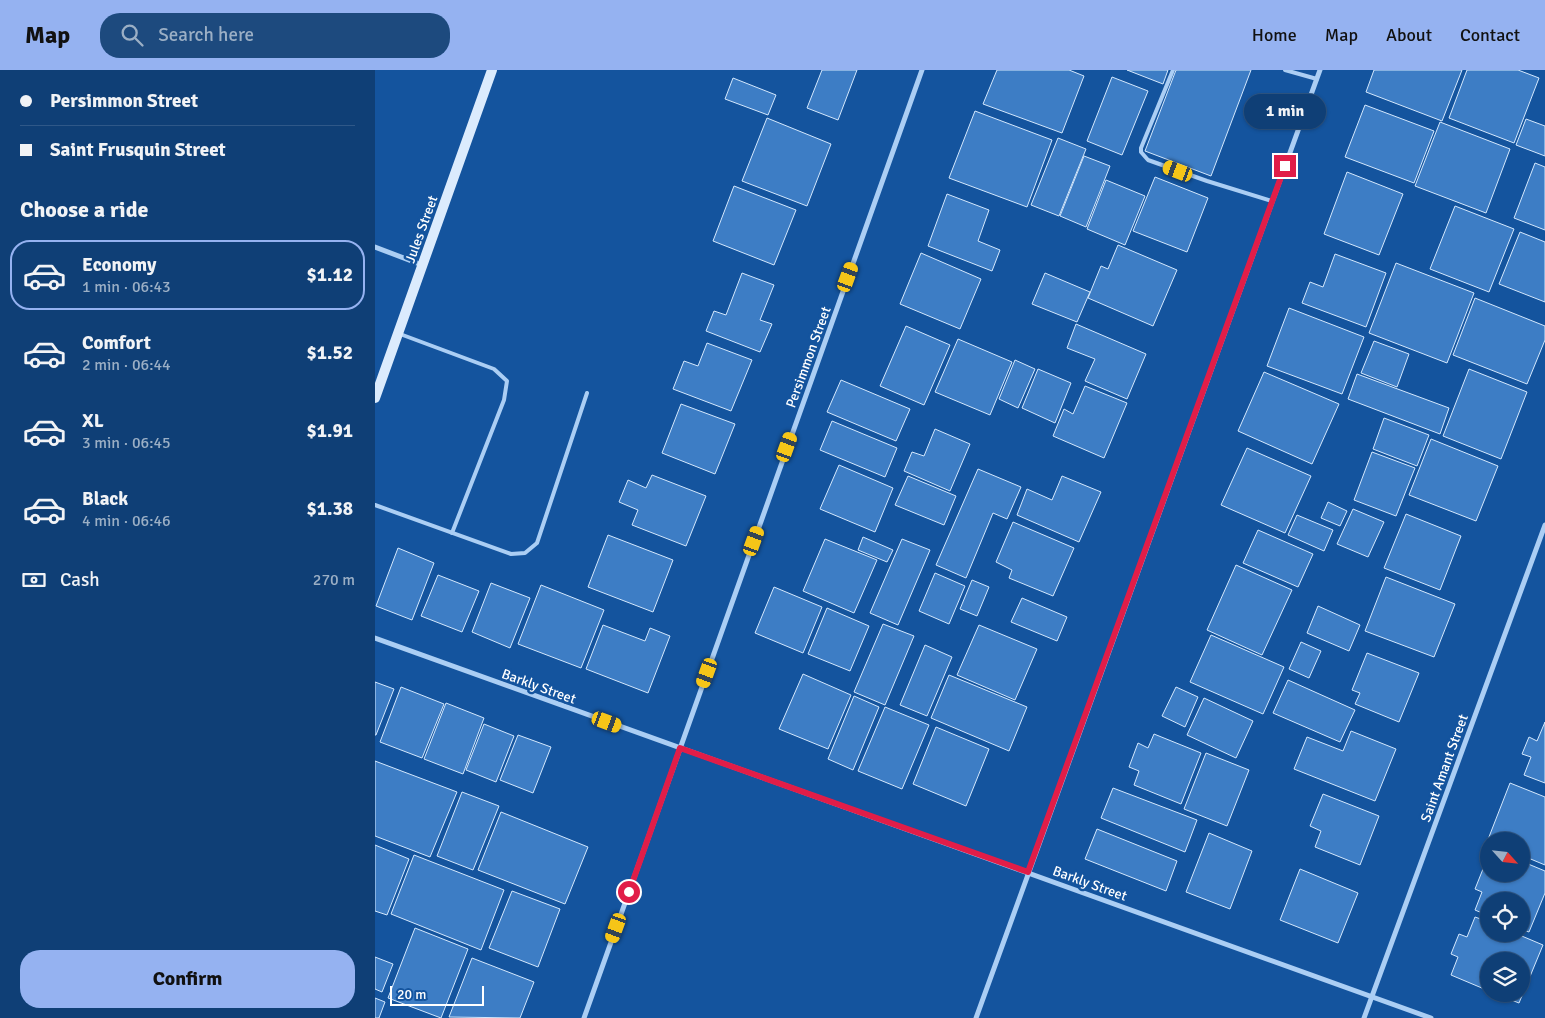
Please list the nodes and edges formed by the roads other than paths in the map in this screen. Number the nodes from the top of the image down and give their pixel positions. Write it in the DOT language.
graph roads {
  1 [pos="492,70"];
  2 [pos="922,70"];
  3 [pos="1173,70"];
  4 [pos="1285,70"];
  5 [pos="1320,70"];
  6 [pos="1317,79"];
  7 [pos="1272,201"];
  8 [pos="375,247"];
  9 [pos="422,265"];
  10 [pos="398,334"];
  11 [pos="587,393"];
  12 [pos="375,398"];
  13 [pos="375,505"];
  14 [pos="1545,525"];
  15 [pos="452,533"];
  16 [pos="375,638"];
  17 [pos="680,748"];
  18 [pos="1028,872"];
  19 [pos="1372,997"];
  20 [pos="584,1018"];
  21 [pos="976,1018"];
  22 [pos="1364,1018"];
  23 [pos="1431,1018"];
  1 -- 9 [label="main road, Jules Street"];
  2 -- 17 [label="street, Persimmon Street"];
  3 -- 7 [label="lane"];
  4 -- 6 [label="lane"];
  5 -- 6 [label="street"];
  6 -- 7 [label="street"];
  7 -- 18 [label="street"];
  8 -- 9 [label="street"];
  9 -- 10 [label="main road, Jules Street"];
  10 -- 12 [label="main road, Jules Street"];
  10 -- 15 [label="lane"];
  11 -- 15 [label="lane"];
  13 -- 15 [label="lane"];
  14 -- 19 [label="street, Saint Amant Street"];
  16 -- 17 [label="street, Barkly Street"];
  17 -- 18 [label="street, Barkly Street"];
  17 -- 20 [label="street, Persimmon Street"];
  18 -- 19 [label="street, Barkly Street"];
  18 -- 21 [label="street"];
  19 -- 22 [label="street, Saint Amant Street"];
  19 -- 23 [label="street, Barkly Street"];
}
